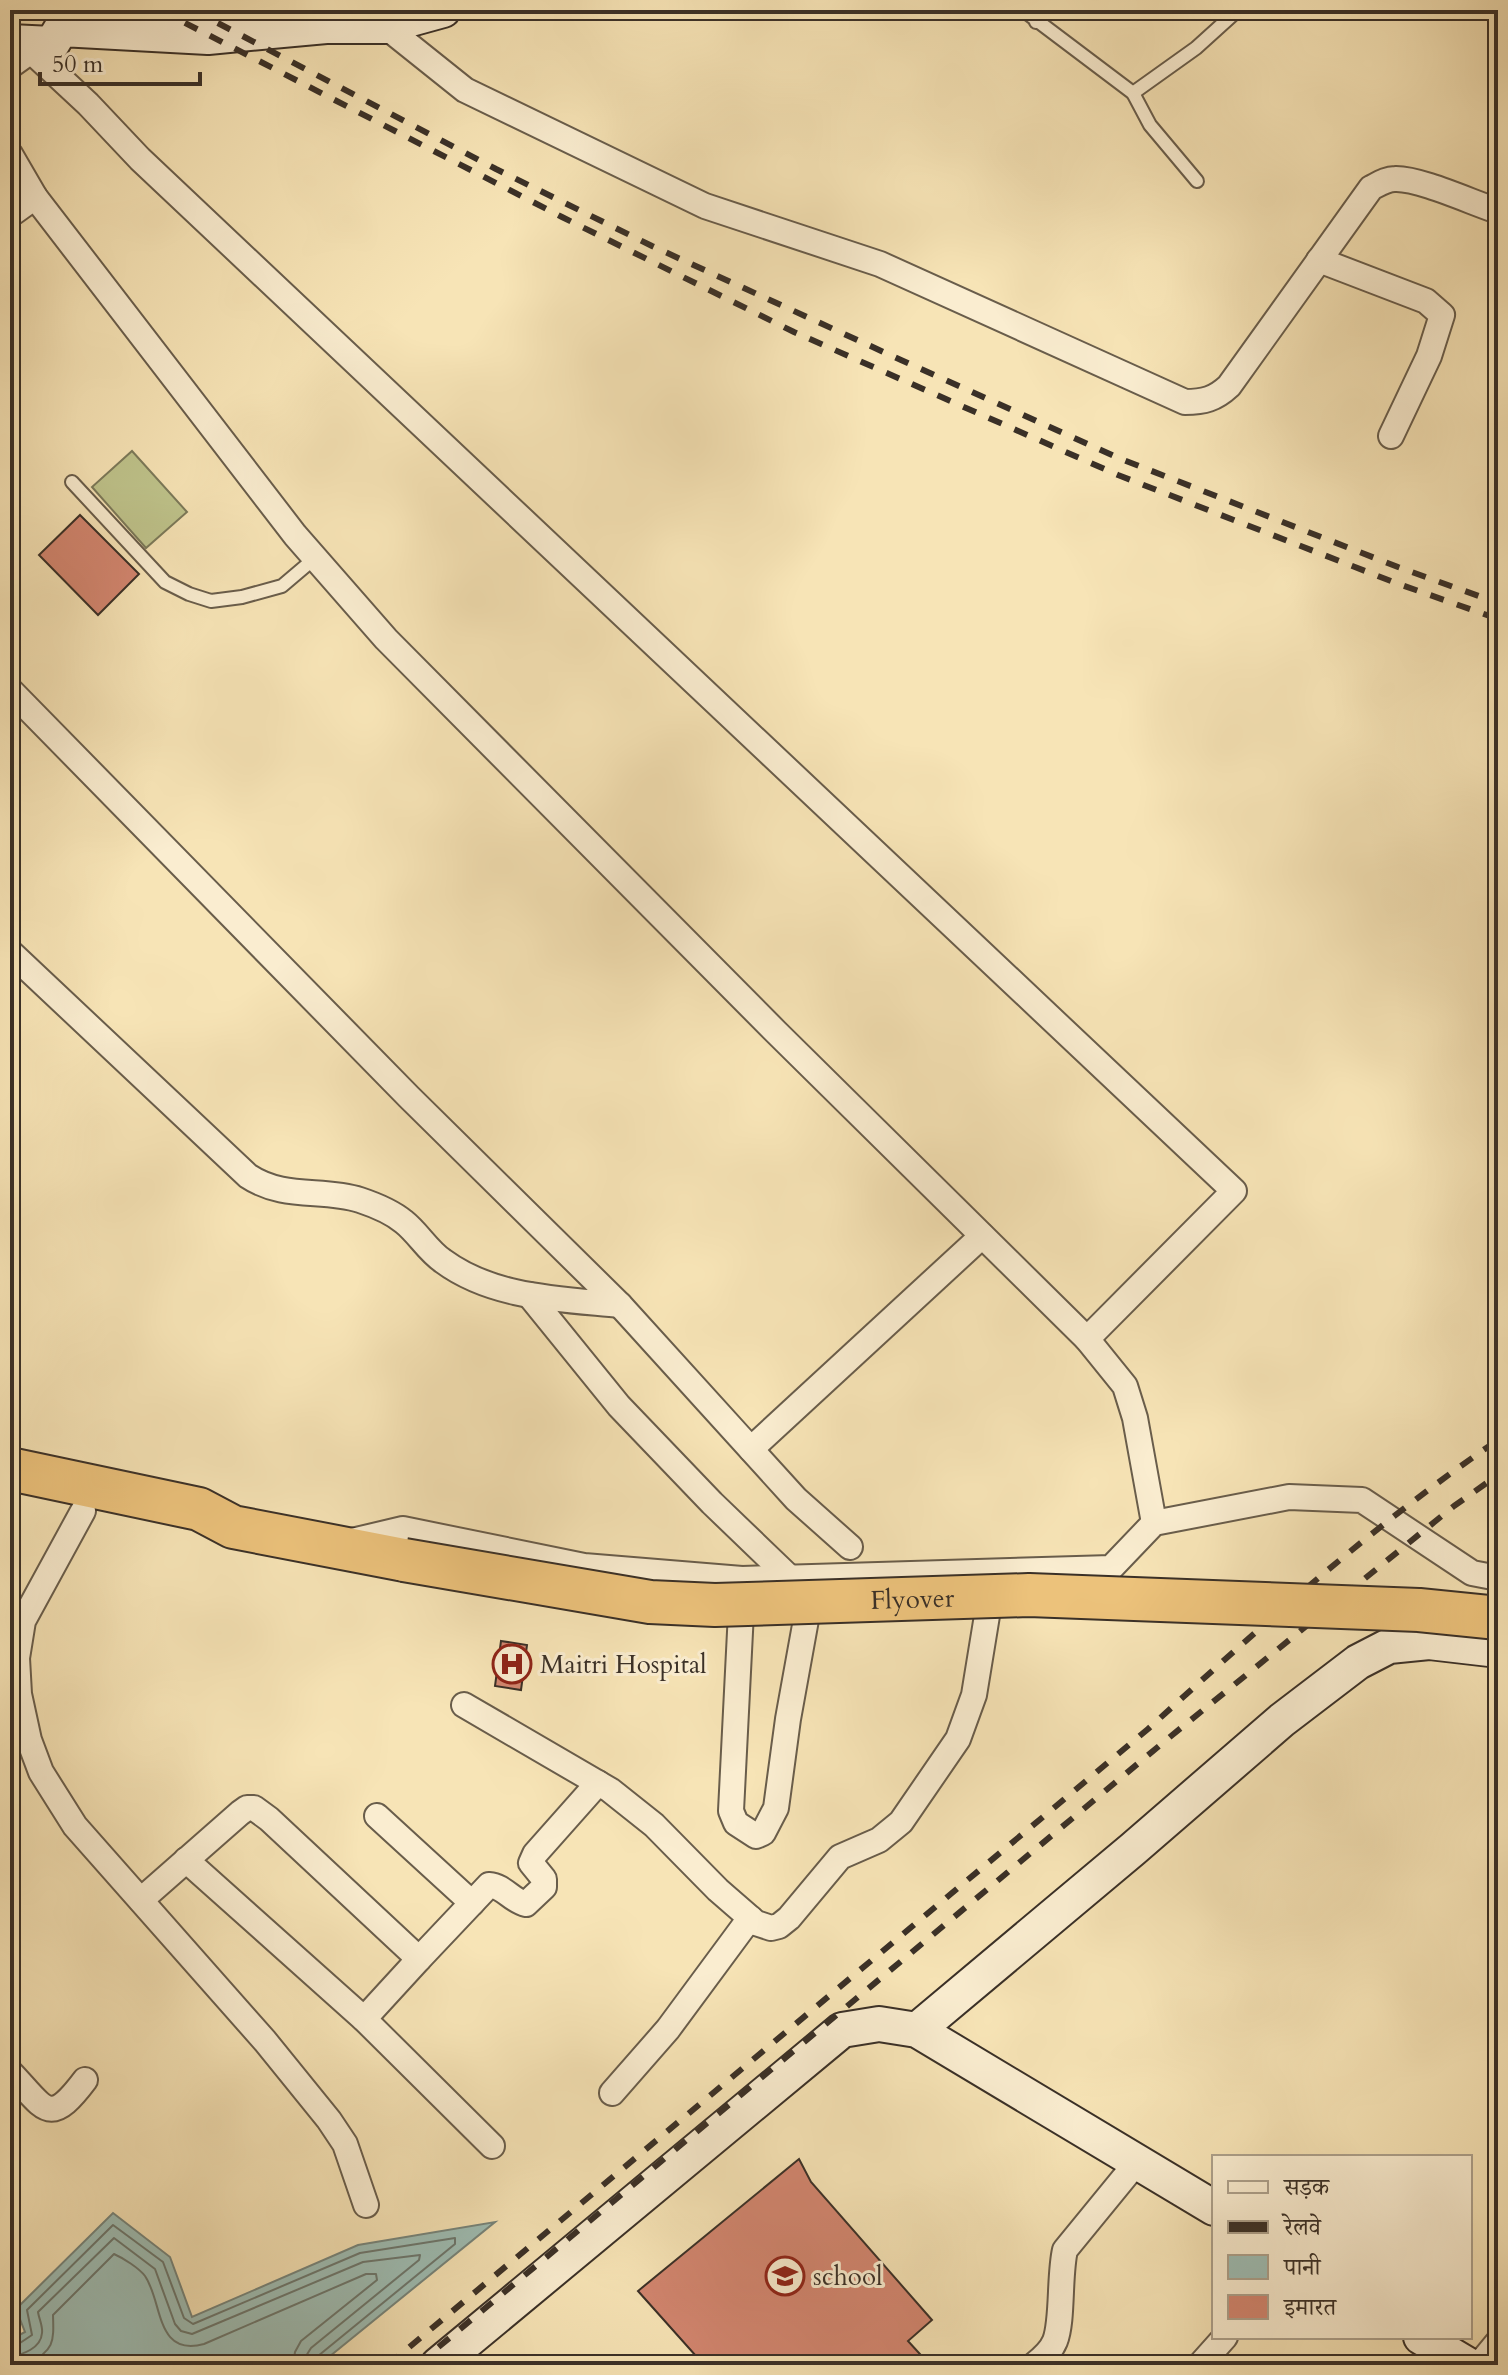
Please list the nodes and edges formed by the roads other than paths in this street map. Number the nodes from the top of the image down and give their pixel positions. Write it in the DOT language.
graph roads {
  1 [pos="443,10"];
  2 [pos="1023,10"];
  3 [pos="1049,10"];
  4 [pos="1238,10"];
  5 [pos="379,18"];
  6 [pos="1036,22"];
  7 [pos="31,45"];
  8 [pos="10,66"];
  9 [pos="1133,93"];
  10 [pos="10,154"];
  11 [pos="1197,181"];
  12 [pos="35,197"];
  13 [pos="1498,211"];
  14 [pos="10,215"];
  15 [pos="1319,260"];
  16 [pos="1391,436"];
  17 [pos="72,482"];
  18 [pos="315,558"];
  19 [pos="10,690"];
  20 [pos="10,952"];
  21 [pos="982,1236"];
  22 [pos="529,1295"];
  23 [pos="620,1305"];
  24 [pos="1087,1339"];
  25 [pos="751,1449"];
  26 [pos="10,1469"];
  27 [pos="10,1496"];
  28 [pos="83,1511"];
  29 [pos="1154,1523"];
  30 [pos="233,1527"];
  31 [pos="330,1546"];
  32 [pos="850,1547"];
  33 [pos="995,1570"];
  34 [pos="802,1578"];
  35 [pos="1498,1578"];
  36 [pos="742,1579"];
  37 [pos="1498,1618"];
  38 [pos="15,1637"];
  39 [pos="1498,1650"];
  40 [pos="464,1705"];
  41 [pos="29,1740"];
  42 [pos="10,1759"];
  43 [pos="598,1783"];
  44 [pos="377,1816"];
  45 [pos="186,1860"];
  46 [pos="141,1900"];
  47 [pos="472,1903"];
  48 [pos="750,1918"];
  49 [pos="419,1959"];
  50 [pos="364,2019"];
  51 [pos="917,2030"];
  52 [pos="10,2072"];
  53 [pos="85,2080"];
  54 [pos="612,2093"];
  55 [pos="492,2146"];
  56 [pos="1137,2162"];
  57 [pos="366,2205"];
  58 [pos="1212,2207"];
  59 [pos="1223,2339"];
  60 [pos="1424,2339"];
  61 [pos="1498,2342"];
  62 [pos="1041,2363"];
  63 [pos="438,2365"];
  64 [pos="1200,2365"];
  65 [pos="1468,2365"];
  66 [pos="1479,2365"];
  1 -- 5 [label="street"];
  2 -- 6 [label="lane"];
  3 -- 6 [label="lane"];
  4 -- 9 [label="lane"];
  5 -- 7 [label="street"];
  5 -- 15 [label="street"];
  6 -- 9 [label="lane"];
  7 -- 8 [label="street"];
  7 -- 24 [label="street"];
  9 -- 11 [label="lane"];
  10 -- 12 [label="street"];
  12 -- 14 [label="street"];
  12 -- 18 [label="street"];
  13 -- 15 [label="street"];
  15 -- 16 [label="street"];
  17 -- 18 [label="lane"];
  18 -- 21 [label="street"];
  19 -- 23 [label="street"];
  20 -- 22 [label="street"];
  21 -- 24 [label="street"];
  21 -- 25 [label="street"];
  22 -- 23 [label="street"];
  22 -- 34 [label="street"];
  23 -- 25 [label="street"];
  24 -- 29 [label="street"];
  25 -- 32 [label="street"];
  26 -- 30 [label="highway"];
  27 -- 28 [label="highway"];
  28 -- 30 [label="highway"];
  28 -- 38 [label="street"];
  29 -- 33 [label="street"];
  29 -- 35 [label="street"];
  30 -- 31 [label="highway, Flyover"];
  31 -- 36 [label="street"];
  31 -- 37 [label="highway, Flyover, bridge"];
  33 -- 34 [label="street"];
  33 -- 48 [label="street"];
  34 -- 36 [label="street"];
  34 -- 36 [label="street"];
  38 -- 41 [label="street"];
  39 -- 51 [label="street"];
  40 -- 43 [label="street"];
  41 -- 42 [label="street"];
  41 -- 46 [label="street"];
  43 -- 47 [label="street"];
  43 -- 48 [label="street"];
  44 -- 47 [label="street"];
  45 -- 46 [label="street"];
  45 -- 49 [label="street"];
  45 -- 50 [label="street"];
  46 -- 57 [label="street"];
  47 -- 49 [label="street"];
  48 -- 54 [label="street"];
  49 -- 50 [label="street"];
  50 -- 55 [label="street"];
  51 -- 56 [label="street"];
  51 -- 63 [label="street"];
  52 -- 53 [label="street"];
  56 -- 58 [label="street"];
  56 -- 62 [label="street"];
  59 -- 64 [label="street"];
  60 -- 65 [label="street"];
  61 -- 66 [label="street"];
}
